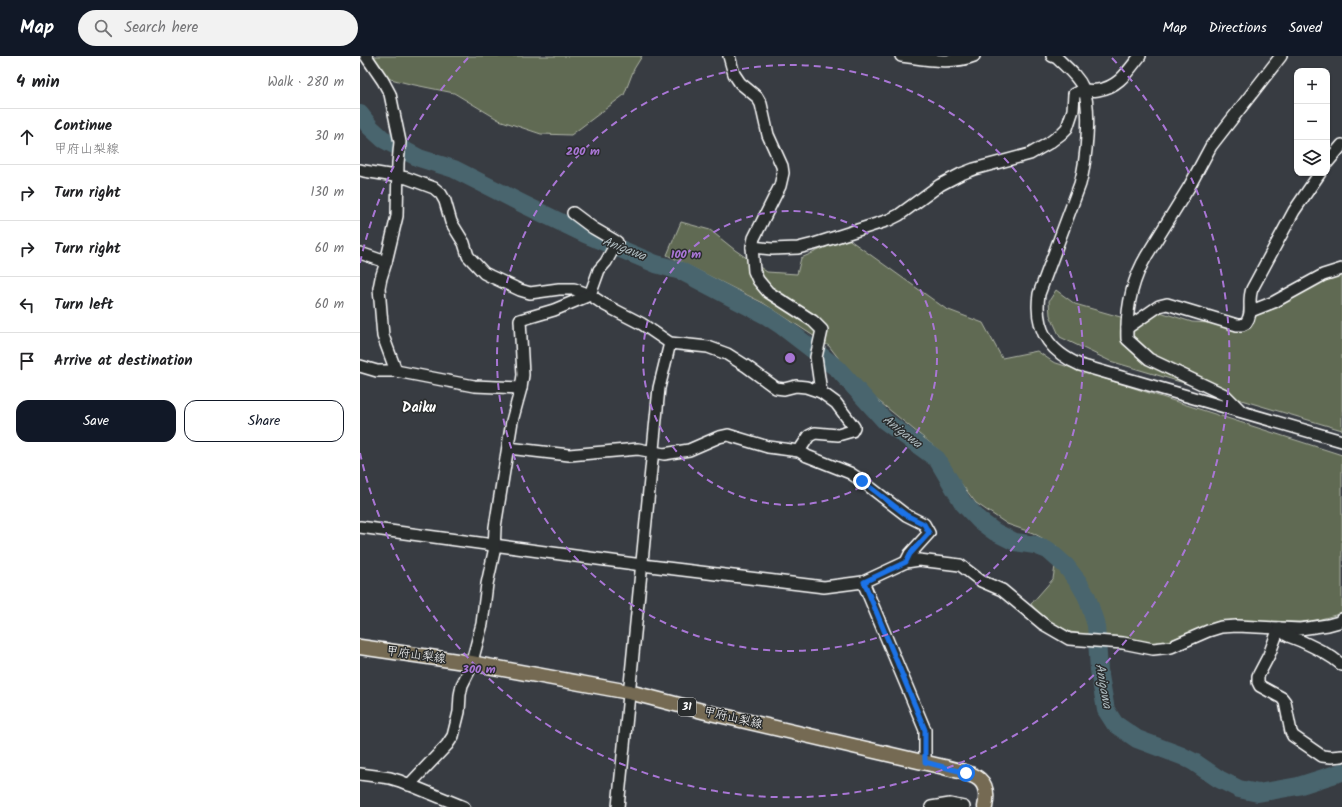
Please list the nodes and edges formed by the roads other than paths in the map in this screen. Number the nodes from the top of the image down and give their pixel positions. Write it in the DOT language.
graph roads {
  1 [pos="366,56"];
  2 [pos="729,56"];
  3 [pos="901,56"];
  4 [pos="974,56"];
  5 [pos="1052,56"];
  6 [pos="1140,56"];
  7 [pos="1281,56"];
  8 [pos="1084,89"];
  9 [pos="1342,145"];
  10 [pos="1330,159"];
  11 [pos="360,170"];
  12 [pos="399,176"];
  13 [pos="1318,176"];
  14 [pos="573,213"];
  15 [pos="752,247"];
  16 [pos="360,253"];
  17 [pos="386,262"];
  18 [pos="1342,269"];
  19 [pos="590,295"];
  20 [pos="1251,311"];
  21 [pos="1127,328"];
  22 [pos="670,343"];
  23 [pos="360,366"];
  24 [pos="396,371"];
  25 [pos="521,388"];
  26 [pos="821,392"];
  27 [pos="1242,411"];
  28 [pos="1342,441"];
  29 [pos="508,448"];
  30 [pos="799,451"];
  31 [pos="653,452"];
  32 [pos="360,527"];
  33 [pos="495,545"];
  34 [pos="906,562"];
  35 [pos="642,565"];
  36 [pos="864,582"];
  37 [pos="1342,619"];
  38 [pos="1279,628"];
  39 [pos="360,646"];
  40 [pos="471,663"];
  41 [pos="1342,665"];
  42 [pos="629,692"];
  43 [pos="1342,756"];
  44 [pos="925,762"];
  45 [pos="360,774"];
  46 [pos="409,785"];
  47 [pos="464,807"];
  48 [pos="618,807"];
  49 [pos="931,807"];
  50 [pos="964,807"];
  51 [pos="985,807"];
  1 -- 12 [label="street"];
  2 -- 15 [label="street"];
  3 -- 4 [label="street"];
  5 -- 8 [label="street"];
  6 -- 8 [label="street"];
  7 -- 21 [label="street"];
  8 -- 15 [label="street"];
  8 -- 27 [label="street"];
  9 -- 10 [label="street"];
  11 -- 12 [label="street"];
  12 -- 17 [label="street"];
  12 -- 19 [label="street"];
  13 -- 20 [label="street"];
  14 -- 19 [label="street"];
  15 -- 26 [label="street"];
  16 -- 17 [label="street"];
  17 -- 24 [label="street"];
  18 -- 20 [label="street"];
  19 -- 22 [label="street"];
  19 -- 25 [label="street"];
  20 -- 21 [label="street"];
  21 -- 27 [label="street"];
  22 -- 26 [label="street"];
  22 -- 31 [label="street"];
  23 -- 24 [label="street"];
  24 -- 25 [label="street"];
  25 -- 29 [label="street"];
  26 -- 30 [label="street"];
  27 -- 28 [label="street"];
  29 -- 31 [label="street"];
  29 -- 33 [label="street"];
  30 -- 31 [label="street"];
  30 -- 34 [label="street"];
  31 -- 35 [label="street"];
  32 -- 33 [label="street"];
  33 -- 35 [label="street"];
  33 -- 40 [label="street"];
  34 -- 36 [label="street"];
  34 -- 38 [label="street"];
  35 -- 36 [label="street"];
  35 -- 42 [label="street"];
  36 -- 44 [label="street"];
  37 -- 38 [label="street"];
  38 -- 41 [label="street"];
  38 -- 43 [label="street"];
  39 -- 40 [label="main road, 甲府山梨線 / 31"];
  40 -- 42 [label="main road, 甲府山梨線 / 31"];
  40 -- 46 [label="street"];
  42 -- 44 [label="main road, 甲府山梨線 / 31"];
  42 -- 48 [label="street"];
  44 -- 51 [label="main road, 甲府山梨線 / 31"];
  45 -- 46 [label="street"];
  46 -- 47 [label="street"];
  49 -- 50 [label="street"];
}
